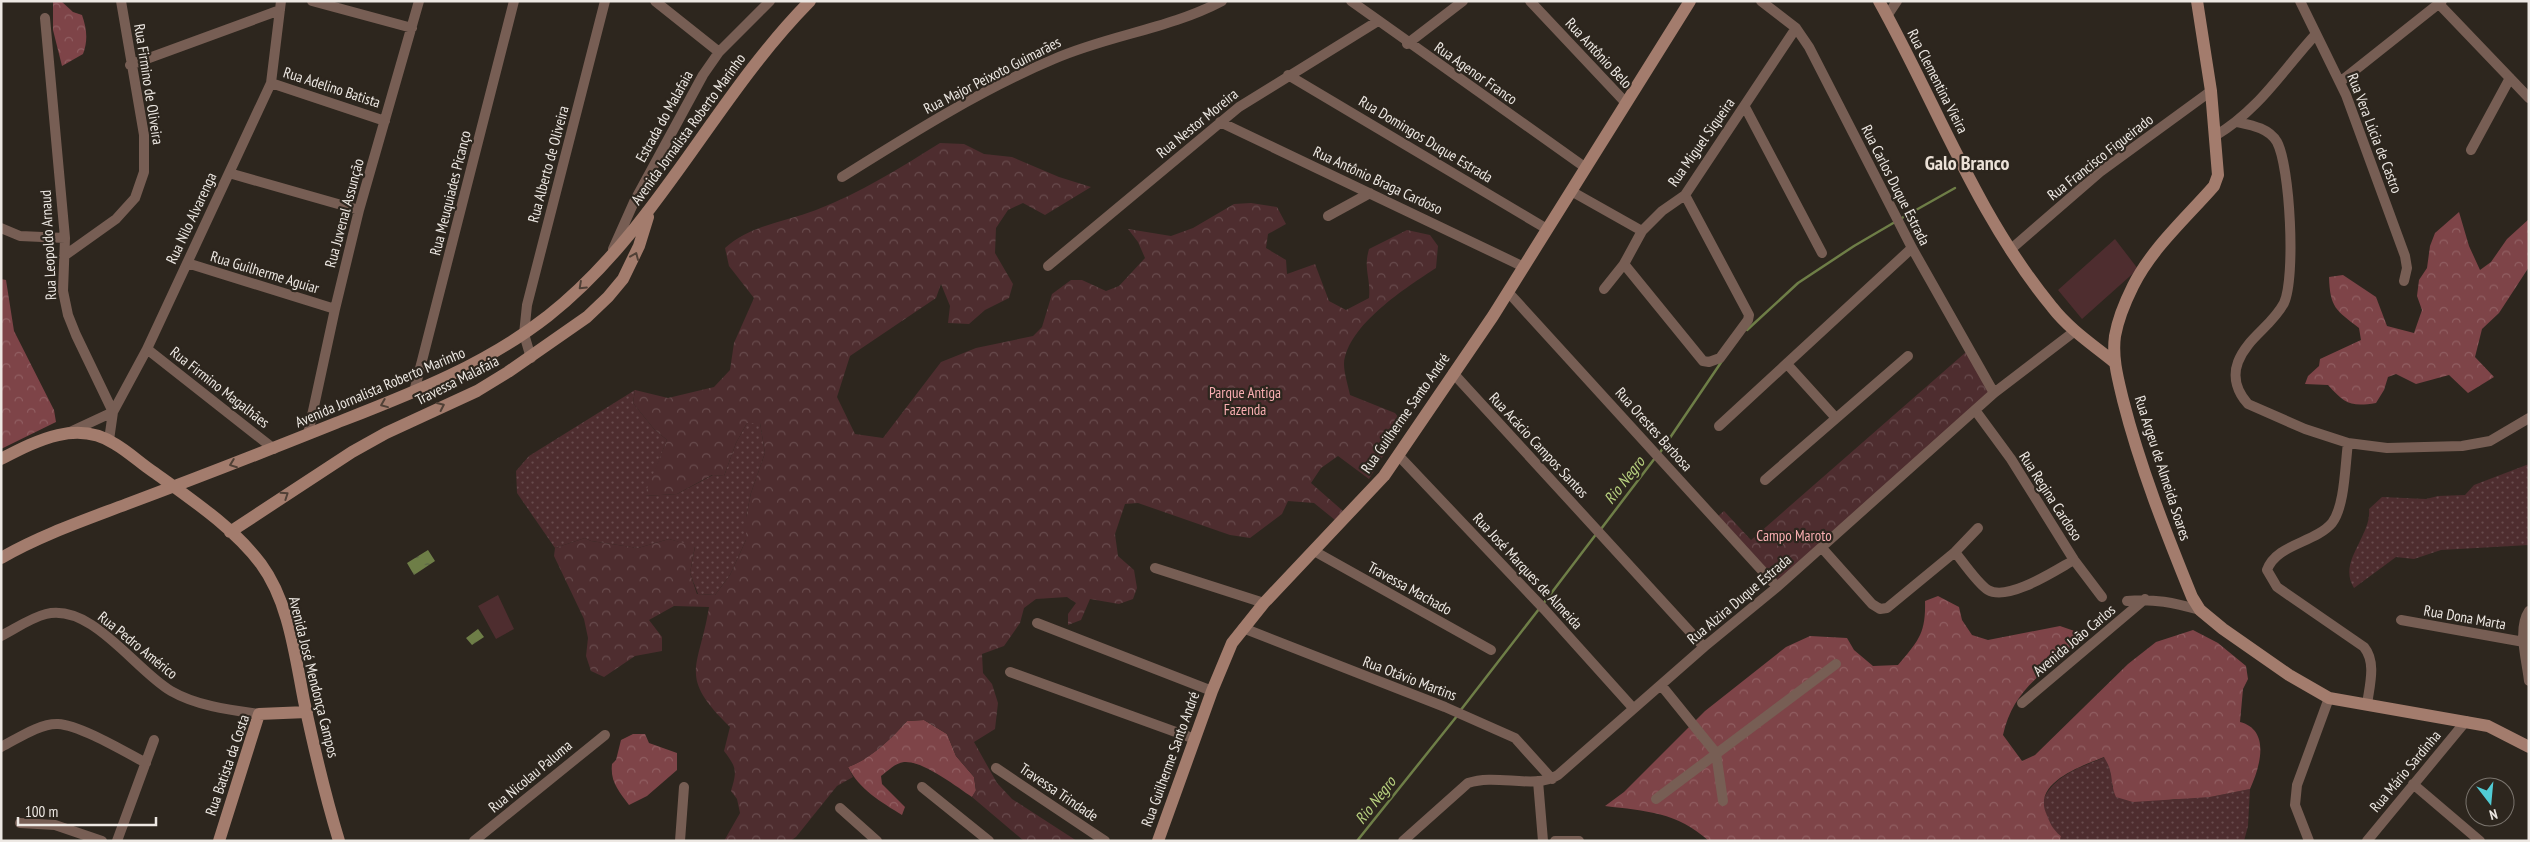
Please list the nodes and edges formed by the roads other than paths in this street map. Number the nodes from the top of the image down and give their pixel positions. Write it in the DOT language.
graph roads {
  1 [pos="121,1"];
  2 [pos="312,1"];
  3 [pos="419,1"];
  4 [pos="514,1"];
  5 [pos="605,1"];
  6 [pos="655,1"];
  7 [pos="770,1"];
  8 [pos="810,1"];
  9 [pos="1222,1"];
  10 [pos="1351,1"];
  11 [pos="1463,1"];
  12 [pos="1530,1"];
  13 [pos="1690,1"];
  14 [pos="1761,1"];
  15 [pos="1879,1"];
  16 [pos="1897,1"];
  17 [pos="2197,1"];
  18 [pos="2300,1"];
  19 [pos="2440,3"];
  20 [pos="281,6"];
  21 [pos="1887,16"];
  22 [pos="45,18"];
  23 [pos="1378,21"];
  24 [pos="412,28"];
  25 [pos="1796,28"];
  26 [pos="2316,34"];
  27 [pos="1408,44"];
  28 [pos="719,52"];
  29 [pos="130,65"];
  30 [pos="1288,75"];
  31 [pos="2510,78"];
  32 [pos="271,82"];
  33 [pos="2340,82"];
  34 [pos="2211,91"];
  35 [pos="2529,98"];
  36 [pos="1626,103"];
  37 [pos="1745,107"];
  38 [pos="385,121"];
  39 [pos="1220,122"];
  40 [pos="2237,122"];
  41 [pos="2215,136"];
  42 [pos="2471,150"];
  43 [pos="1586,168"];
  44 [pos="229,173"];
  45 [pos="842,177"];
  46 [pos="1571,191"];
  47 [pos="1370,193"];
  48 [pos="1685,194"];
  49 [pos="359,210"];
  50 [pos="649,210"];
  51 [pos="1328,216"];
  52 [pos="1,228"];
  53 [pos="1547,229"];
  54 [pos="1642,231"];
  55 [pos="64,238"];
  56 [pos="1912,248"];
  57 [pos="2010,250"];
  58 [pos="1822,253"];
  59 [pos="64,256"];
  60 [pos="607,262"];
  61 [pos="186,263"];
  62 [pos="1624,264"];
  63 [pos="1048,266"];
  64 [pos="1524,267"];
  65 [pos="2404,281"];
  66 [pos="1604,289"];
  67 [pos="1508,292"];
  68 [pos="335,309"];
  69 [pos="2075,331"];
  70 [pos="524,334"];
  71 [pos="147,349"];
  72 [pos="1908,356"];
  73 [pos="531,358"];
  74 [pos="2114,362"];
  75 [pos="1787,364"];
  76 [pos="1453,373"];
  77 [pos="414,392"];
  78 [pos="1994,394"];
  79 [pos="1975,410"];
  80 [pos="113,412"];
  81 [pos="1836,417"];
  82 [pos="2529,418"];
  83 [pos="1719,426"];
  84 [pos="69,433"];
  85 [pos="308,434"];
  86 [pos="109,440"];
  87 [pos="2348,443"];
  88 [pos="274,449"];
  89 [pos="1398,455"];
  90 [pos="1,459"];
  91 [pos="1765,480"];
  92 [pos="174,486"];
  93 [pos="1978,528"];
  94 [pos="230,532"];
  95 [pos="1822,548"];
  96 [pos="1314,551"];
  97 [pos="1955,552"];
  98 [pos="1,558"];
  99 [pos="2074,560"];
  100 [pos="1155,568"];
  101 [pos="1777,587"];
  102 [pos="2102,597"];
  103 [pos="2145,599"];
  104 [pos="2127,601"];
  105 [pos="1264,603"];
  106 [pos="2200,610"];
  107 [pos="2529,611"];
  108 [pos="2401,620"];
  109 [pos="1037,623"];
  110 [pos="1243,628"];
  111 [pos="1,636"];
  112 [pos="2524,642"];
  113 [pos="1704,647"];
  114 [pos="1491,650"];
  115 [pos="1836,664"];
  116 [pos="2528,667"];
  117 [pos="1010,672"];
  118 [pos="2529,681"];
  119 [pos="1661,685"];
  120 [pos="1212,691"];
  121 [pos="2329,698"];
  122 [pos="2022,703"];
  123 [pos="2367,705"];
  124 [pos="1633,708"];
  125 [pos="307,712"];
  126 [pos="259,714"];
  127 [pos="2466,721"];
  128 [pos="605,735"];
  129 [pos="1195,739"];
  130 [pos="154,740"];
  131 [pos="1,747"];
  132 [pos="2529,747"];
  133 [pos="1716,753"];
  134 [pos="146,763"];
  135 [pos="996,768"];
  136 [pos="1552,779"];
  137 [pos="1538,781"];
  138 [pos="2413,784"];
  139 [pos="684,786"];
  140 [pos="922,787"];
  141 [pos="1656,798"];
  142 [pos="1723,801"];
  143 [pos="840,808"];
  144 [pos="20,823"];
  145 [pos="102,841"];
  146 [pos="117,841"];
  147 [pos="218,841"];
  148 [pos="339,841"];
  149 [pos="474,841"];
  150 [pos="680,841"];
  151 [pos="877,841"];
  152 [pos="989,841"];
  153 [pos="1105,841"];
  154 [pos="1158,841"];
  155 [pos="1403,841"];
  156 [pos="1544,841"];
  157 [pos="1555,841"];
  158 [pos="1579,841"];
  159 [pos="2309,841"];
  160 [pos="2367,841"];
  161 [pos="2480,841"];
  1 -- 29 [label="street, Rua Firmino de Oliveira"];
  2 -- 24 [label="street"];
  3 -- 24 [label="street, Rua Juvenal Assunção"];
  4 -- 77 [label="street, Rua Meuquiades Picanço"];
  5 -- 70 [label="street, Rua Alberto de Oliveira"];
  6 -- 28 [label="street"];
  7 -- 28 [label="street, Estrada do Malafaia"];
  8 -- 50 [label="street, Avenida Jornalista Roberto Marinho"];
  9 -- 45 [label="street, Rua Major Peixoto Guimarães"];
  10 -- 23 [label="street, Rua Agenor Franco"];
  11 -- 27 [label="street"];
  12 -- 36 [label="street, Rua Antônio Belo"];
  13 -- 36 [label="street, Rua Guilherme Santo André"];
  14 -- 25 [label="street, Rua Carlos Duque Estrada"];
  15 -- 21 [label="street, Rua Clementina Vieira"];
  16 -- 21 [label="street"];
  17 -- 34 [label="street, Rua Argeu de Almeida Soares"];
  18 -- 26 [label="street, Rua Vera Lúcia de Castro"];
  19 -- 31 [label="street"];
  19 -- 33 [label="street"];
  20 -- 29 [label="street"];
  20 -- 32 [label="street, Rua Nilo Alvarenga"];
  21 -- 57 [label="street, Rua Clementina Vieira"];
  22 -- 55 [label="street, Rua Leopoldo Arnaud"];
  23 -- 27 [label="street, Rua Agenor Franco"];
  23 -- 30 [label="street, Rua Nestor Moreira"];
  24 -- 38 [label="street, Rua Juvenal Assunção"];
  25 -- 37 [label="street, Rua Miguel Siqueira"];
  25 -- 56 [label="street, Rua Carlos Duque Estrada"];
  26 -- 33 [label="street, Rua Vera Lúcia de Castro"];
  26 -- 40 [label="street"];
  27 -- 43 [label="street, Rua Agenor Franco"];
  28 -- 60 [label="street, Estrada do Malafaia"];
  29 -- 59 [label="street, Rua Firmino de Oliveira"];
  30 -- 39 [label="street, Rua Nestor Moreira"];
  30 -- 53 [label="street, Rua Domingos Duque Estrada"];
  31 -- 35 [label="street"];
  31 -- 42 [label="street"];
  32 -- 38 [label="street, Rua Adelino Batista"];
  32 -- 44 [label="street, Rua Nilo Alvarenga"];
  33 -- 65 [label="street, Rua Vera Lúcia de Castro"];
  34 -- 41 [label="street, Rua Argeu de Almeida Soares"];
  34 -- 57 [label="street, Rua Francisco Figueirado"];
  36 -- 43 [label="street, Rua Guilherme Santo André"];
  37 -- 48 [label="street, Rua Miguel Siqueira"];
  37 -- 58 [label="street"];
  38 -- 49 [label="street, Rua Juvenal Assunção"];
  39 -- 47 [label="street, Rua Antônio Braga Cardoso"];
  39 -- 63 [label="street, Rua Nestor Moreira"];
  40 -- 41 [label="street"];
  40 -- 87 [label="street"];
  41 -- 74 [label="street, Rua Argeu de Almeida Soares"];
  43 -- 46 [label="street, Rua Guilherme Santo André"];
  44 -- 49 [label="street"];
  44 -- 61 [label="street, Rua Nilo Alvarenga"];
  46 -- 53 [label="street, Rua Guilherme Santo André"];
  46 -- 54 [label="street"];
  47 -- 51 [label="street"];
  47 -- 64 [label="street, Rua Antônio Braga Cardoso"];
  48 -- 54 [label="street, Rua Miguel Siqueira"];
  48 -- 62 [label="street"];
  49 -- 68 [label="street, Rua Juvenal Assunção"];
  50 -- 60 [label="street, Avenida Jornalista Roberto Marinho"];
  73 -- 50 [label="street, Travessa Malafaia, one-way"];
  52 -- 55 [label="street"];
  53 -- 64 [label="street, Rua Guilherme Santo André"];
  54 -- 62 [label="street, Rua Miguel Siqueira"];
  55 -- 59 [label="street, Rua Leopoldo Arnaud"];
  56 -- 75 [label="street"];
  56 -- 78 [label="street, Rua Carlos Duque Estrada"];
  57 -- 69 [label="street, Rua Clementina Vieira"];
  59 -- 80 [label="street, Rua Leopoldo Arnaud"];
  60 -- 70 [label="street, Avenida Jornalista Roberto Marinho, one-way"];
  61 -- 68 [label="street, Rua Guilherme Aguiar"];
  61 -- 71 [label="street, Rua Nilo Alvarenga"];
  62 -- 66 [label="street, Rua Miguel Siqueira"];
  64 -- 67 [label="street, Rua Guilherme Santo André"];
  67 -- 76 [label="street, Rua Guilherme Santo André"];
  67 -- 101 [label="street, Rua Orestes Barbosa"];
  68 -- 85 [label="street, Rua Juvenal Assunção"];
  69 -- 74 [label="street, Rua Clementina Vieira"];
  69 -- 78 [label="street, Rua Alzira Duque Estrada"];
  70 -- 73 [label="street"];
  70 -- 77 [label="street, Avenida Jornalista Roberto Marinho"];
  71 -- 80 [label="street, Rua Nilo Alvarenga"];
  71 -- 88 [label="street, Rua Firmino Magalhães"];
  72 -- 81 [label="street"];
  94 -- 73 [label="street, Travessa Malafaia, one-way"];
  74 -- 106 [label="street, Rua Argeu de Almeida Soares"];
  75 -- 81 [label="street"];
  75 -- 83 [label="street"];
  76 -- 89 [label="street, Rua Guilherme Santo André"];
  76 -- 113 [label="street, Rua Acácio Campos Santos"];
  77 -- 85 [label="street, Avenida Jornalista Roberto Marinho, one-way"];
  78 -- 79 [label="street, Rua Alzira Duque Estrada"];
  79 -- 95 [label="street, Rua Alzira Duque Estrada"];
  79 -- 99 [label="street, Rua Regina Cardoso"];
  80 -- 84 [label="street"];
  80 -- 86 [label="street, Rua Nilo Alvarenga"];
  81 -- 91 [label="street"];
  82 -- 87 [label="street"];
  84 -- 86 [label="street, Avenida José Mendonça Campos"];
  84 -- 90 [label="street, Avenida José Mendonça Campos"];
  85 -- 88 [label="street, Avenida Jornalista Roberto Marinho"];
  86 -- 92 [label="street, Avenida José Mendonça Campos"];
  87 -- 123 [label="street"];
  88 -- 92 [label="street, Avenida Jornalista Roberto Marinho, one-way"];
  89 -- 96 [label="street, Rua Guilherme Santo André"];
  89 -- 124 [label="street, Rua José Marques de Almeida"];
  92 -- 94 [label="street, Avenida José Mendonça Campos"];
  92 -- 98 [label="street, Avenida Jornalista Roberto Marinho"];
  93 -- 97 [label="street"];
  94 -- 125 [label="street, Avenida José Mendonça Campos"];
  95 -- 97 [label="street"];
  95 -- 101 [label="street, Rua Alzira Duque Estrada"];
  96 -- 105 [label="street, Rua Guilherme Santo André"];
  96 -- 114 [label="street, Travessa Machado"];
  97 -- 99 [label="street"];
  99 -- 102 [label="street, Rua Regina Cardoso"];
  100 -- 105 [label="street"];
  101 -- 113 [label="street, Rua Alzira Duque Estrada"];
  103 -- 104 [label="street"];
  103 -- 106 [label="street"];
  103 -- 122 [label="street, Avenida João Carlos"];
  105 -- 110 [label="street, Rua Guilherme Santo André"];
  106 -- 121 [label="street, Rua Argeu de Almeida Soares"];
  107 -- 112 [label="street"];
  108 -- 112 [label="street, Rua Dona Marta"];
  109 -- 120 [label="street"];
  110 -- 120 [label="street, Rua Guilherme Santo André"];
  110 -- 136 [label="street, Rua Otávio Martins"];
  111 -- 126 [label="street, Rua Pedro Américo"];
  112 -- 116 [label="street"];
  113 -- 119 [label="street, Rua Alzira Duque Estrada"];
  115 -- 133 [label="street"];
  116 -- 118 [label="street"];
  117 -- 129 [label="street"];
  119 -- 124 [label="street, Rua Alzira Duque Estrada"];
  119 -- 133 [label="street"];
  120 -- 129 [label="street, Rua Guilherme Santo André"];
  121 -- 123 [label="street, Rua Argeu de Almeida Soares"];
  121 -- 159 [label="street"];
  123 -- 127 [label="street, Rua Argeu de Almeida Soares"];
  124 -- 136 [label="street, Rua Alzira Duque Estrada"];
  125 -- 126 [label="street, Rua Batista da Costa"];
  125 -- 148 [label="street, Avenida José Mendonça Campos"];
  126 -- 147 [label="street, Rua Batista da Costa"];
  127 -- 132 [label="street, Rua Argeu de Almeida Soares"];
  127 -- 138 [label="street, Rua Mário Sardinha"];
  128 -- 149 [label="street, Rua Nicolau Paluma"];
  129 -- 154 [label="street, Rua Guilherme Santo André"];
  130 -- 134 [label="street"];
  131 -- 134 [label="street"];
  133 -- 141 [label="street"];
  133 -- 142 [label="street"];
  134 -- 146 [label="street"];
  135 -- 153 [label="street, Travessa Trindade"];
  136 -- 137 [label="street"];
  137 -- 155 [label="street"];
  137 -- 156 [label="street"];
  138 -- 160 [label="street, Rua Mário Sardinha"];
  138 -- 161 [label="street"];
  139 -- 150 [label="street"];
  140 -- 152 [label="street"];
  143 -- 151 [label="street"];
  144 -- 145 [label="street"];
  157 -- 158 [label="street"];
}
